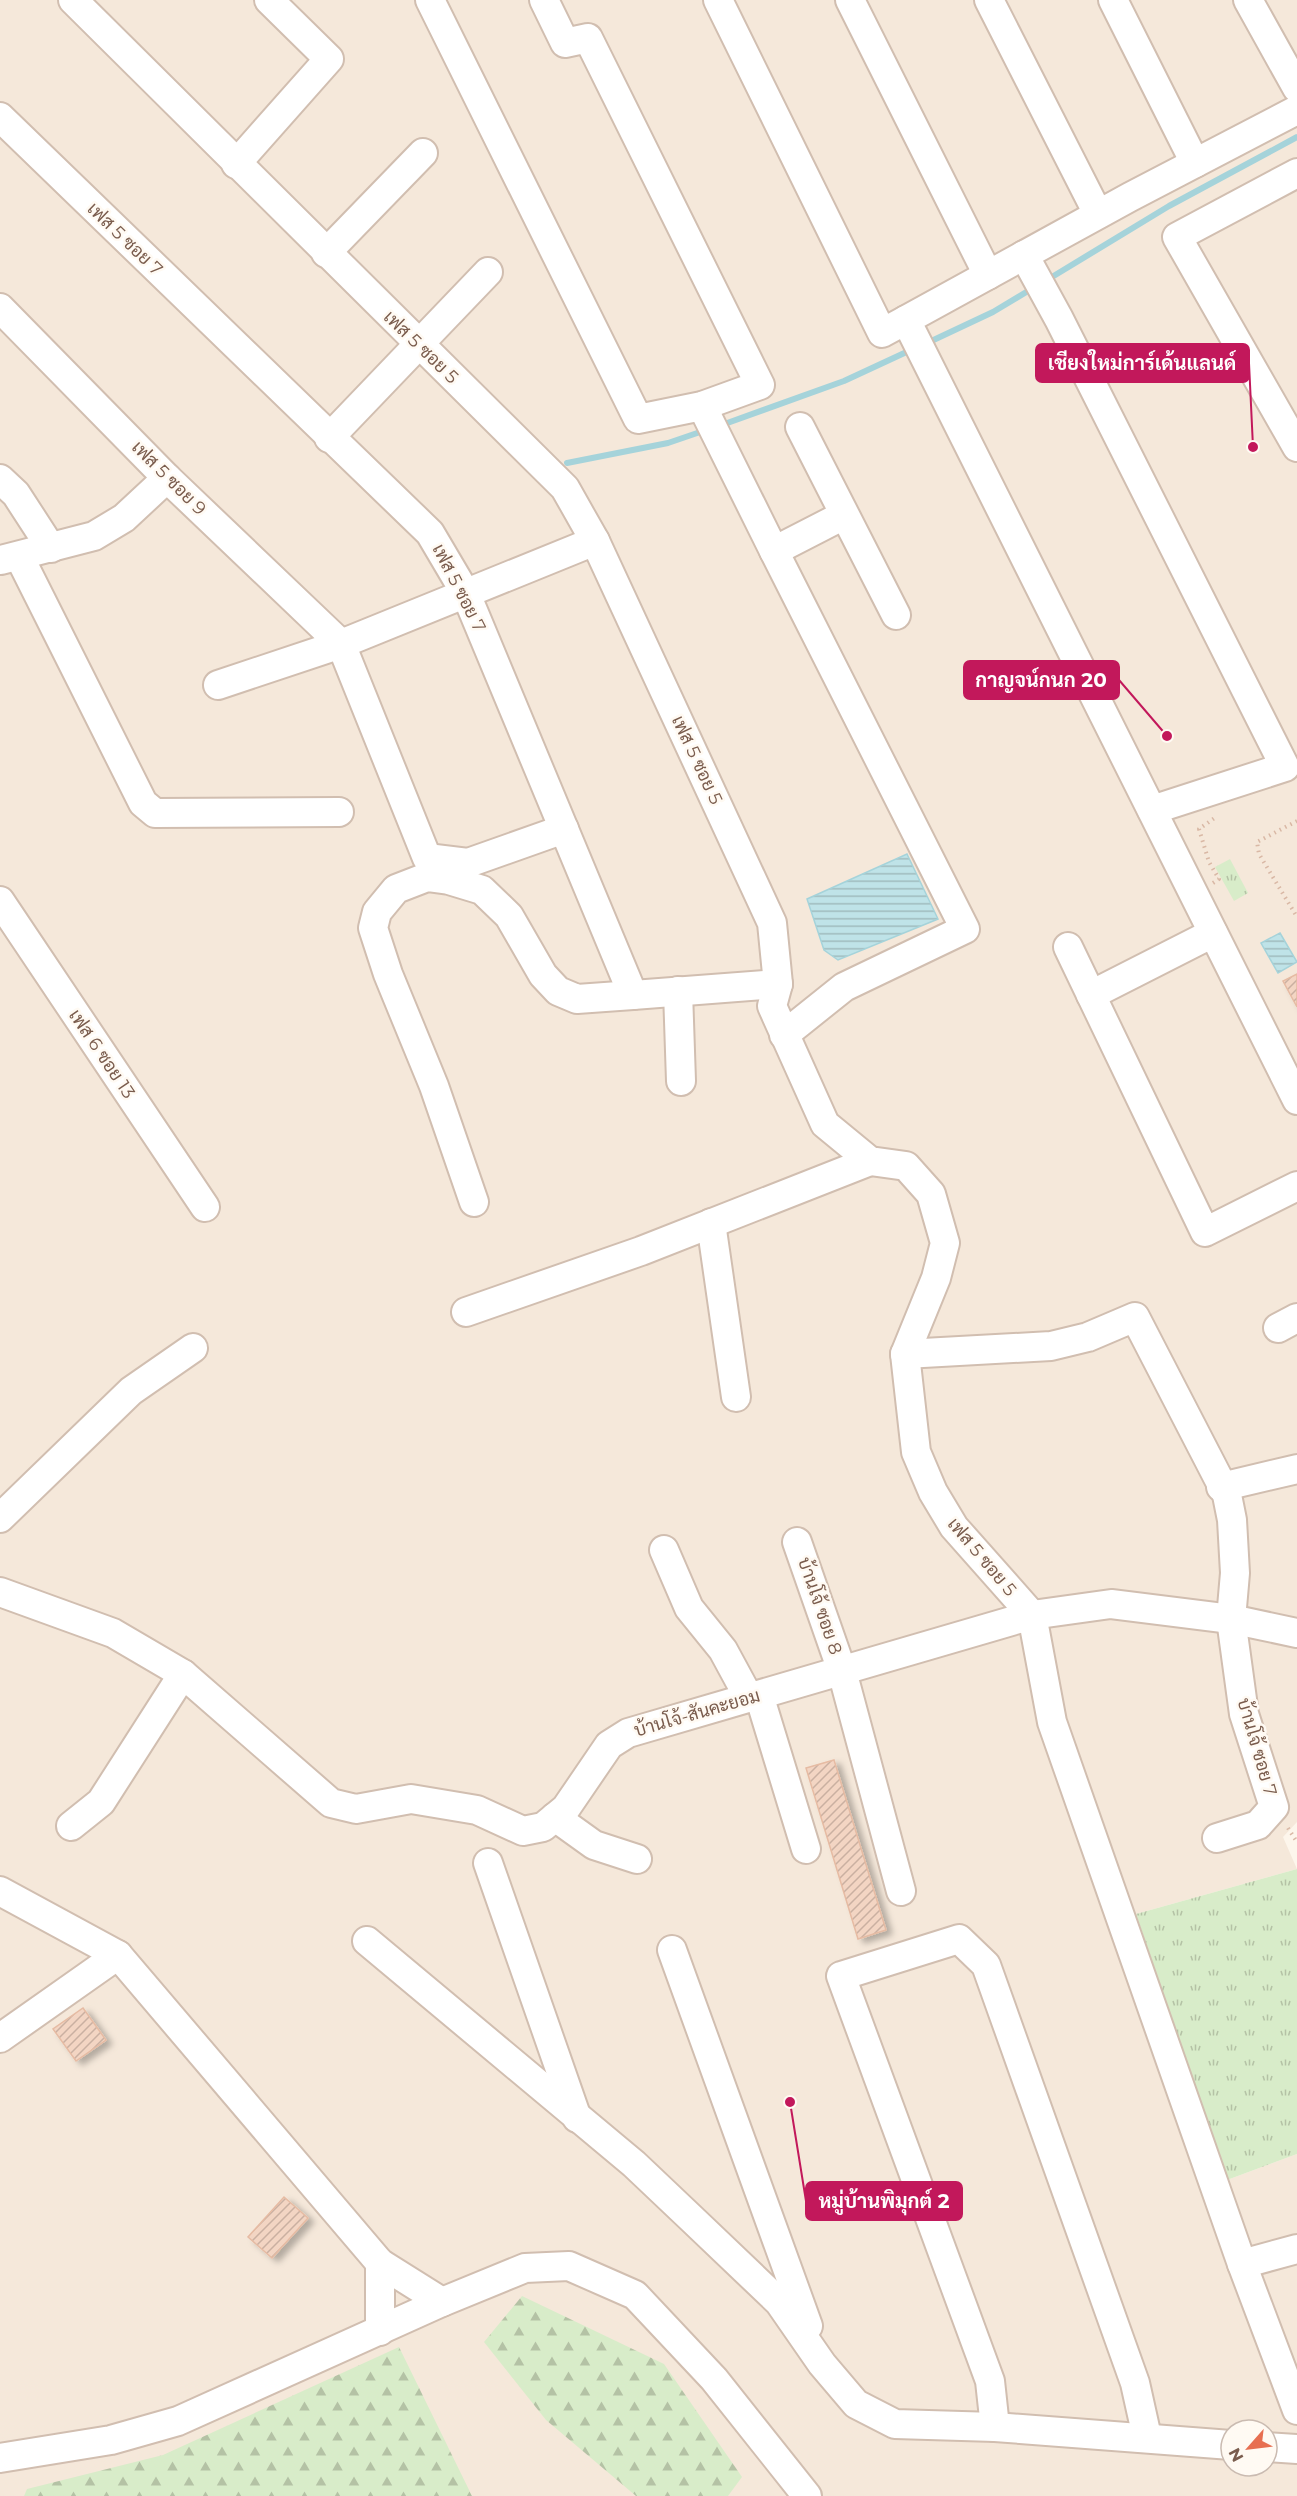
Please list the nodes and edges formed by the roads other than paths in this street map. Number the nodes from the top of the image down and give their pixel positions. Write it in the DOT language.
graph roads {
  1 [pos="73,0"];
  2 [pos="269,0"];
  3 [pos="430,0"];
  4 [pos="544,0"];
  5 [pos="718,0"];
  6 [pos="850,0"];
  7 [pos="989,0"];
  8 [pos="1113,0"];
  9 [pos="1248,0"];
  10 [pos="1297,88"];
  11 [pos="1297,110"];
  12 [pos="0,117"];
  13 [pos="423,153"];
  14 [pos="1195,163"];
  15 [pos="236,164"];
  16 [pos="1295,179"];
  17 [pos="1098,214"];
  18 [pos="326,254"];
  19 [pos="488,272"];
  20 [pos="1034,273"];
  21 [pos="988,275"];
  22 [pos="0,308"];
  23 [pos="916,338"];
  24 [pos="418,344"];
  25 [pos="702,406"];
  26 [pos="800,427"];
  27 [pos="329,438"];
  28 [pos="1297,447"];
  29 [pos="167,478"];
  30 [pos="0,479"];
  31 [pos="844,515"];
  32 [pos="595,541"];
  33 [pos="51,548"];
  34 [pos="774,551"];
  35 [pos="9,558"];
  36 [pos="466,594"];
  37 [pos="896,615"];
  38 [pos="341,644"];
  39 [pos="218,685"];
  40 [pos="1152,810"];
  41 [pos="339,812"];
  42 [pos="564,829"];
  43 [pos="0,901"];
  44 [pos="1213,933"];
  45 [pos="1068,947"];
  46 [pos="778,984"];
  47 [pos="678,991"];
  48 [pos="633,995"];
  49 [pos="1091,996"];
  50 [pos="784,1035"];
  51 [pos="1288,1059"];
  52 [pos="681,1082"];
  53 [pos="1297,1100"];
  54 [pos="870,1161"];
  55 [pos="1297,1186"];
  56 [pos="474,1202"];
  57 [pos="205,1207"];
  58 [pos="711,1223"];
  59 [pos="466,1312"];
  60 [pos="193,1348"];
  61 [pos="905,1354"];
  62 [pos="736,1397"];
  63 [pos="1297,1469"];
  64 [pos="1221,1486"];
  65 [pos="0,1518"];
  66 [pos="797,1542"];
  67 [pos="664,1550"];
  68 [pos="0,1592"];
  69 [pos="1032,1615"];
  70 [pos="1231,1619"];
  71 [pos="1297,1633"];
  72 [pos="842,1671"];
  73 [pos="183,1674"];
  74 [pos="754,1696"];
  75 [pos="555,1817"];
  76 [pos="71,1826"];
  77 [pos="1217,1838"];
  78 [pos="806,1849"];
  79 [pos="637,1859"];
  80 [pos="488,1863"];
  81 [pos="0,1891"];
  82 [pos="901,1891"];
  83 [pos="367,1941"];
  84 [pos="672,1950"];
  85 [pos="118,1954"];
  86 [pos="0,2038"];
  87 [pos="577,2118"];
  88 [pos="1297,2249"];
  89 [pos="380,2263"];
  90 [pos="1242,2264"];
  91 [pos="442,2302"];
  92 [pos="380,2331"];
  93 [pos="822,2364"];
  94 [pos="1297,2410"];
  95 [pos="995,2427"];
  96 [pos="1146,2437"];
  97 [pos="1219,2444"];
  98 [pos="1279,2448"];
  99 [pos="1297,2449"];
  100 [pos="0,2458"];
  101 [pos="807,2496"];
  1 -- 15 [label="street, เฟส 5 ซอย 5"];
  2 -- 15 [label="street"];
  3 -- 25 [label="street"];
  4 -- 25 [label="street"];
  5 -- 23 [label="street"];
  6 -- 21 [label="street"];
  7 -- 17 [label="street"];
  8 -- 14 [label="street"];
  9 -- 10 [label="street"];
  11 -- 14 [label="street"];
  12 -- 27 [label="street, เฟส 5 ซอย 7"];
  13 -- 18 [label="street"];
  14 -- 17 [label="street"];
  15 -- 18 [label="street, เฟส 5 ซอย 5"];
  16 -- 28 [label="street"];
  17 -- 20 [label="street"];
  18 -- 24 [label="street, เฟส 5 ซอย 5"];
  19 -- 24 [label="street"];
  20 -- 21 [label="street"];
  20 -- 40 [label="street"];
  21 -- 23 [label="street"];
  22 -- 29 [label="street, เฟส 5 ซอย 9"];
  23 -- 40 [label="street"];
  24 -- 27 [label="street"];
  24 -- 32 [label="street, เฟส 5 ซอย 5"];
  25 -- 34 [label="street"];
  26 -- 31 [label="street"];
  27 -- 36 [label="street, เฟส 5 ซอย 7"];
  29 -- 33 [label="street"];
  29 -- 38 [label="street, เฟส 5 ซอย 9"];
  30 -- 33 [label="street"];
  31 -- 34 [label="street"];
  31 -- 37 [label="street"];
  32 -- 36 [label="street"];
  32 -- 46 [label="street, เฟส 5 ซอย 5"];
  33 -- 35 [label="street"];
  34 -- 50 [label="street"];
  35 -- 41 [label="street"];
  36 -- 38 [label="street"];
  36 -- 42 [label="street, เฟส 5 ซอย 7"];
  38 -- 39 [label="street"];
  38 -- 42 [label="street"];
  40 -- 44 [label="street"];
  42 -- 48 [label="street, เฟส 5 ซอย 7"];
  43 -- 57 [label="street, เฟส 6 ซอย 13"];
  44 -- 49 [label="street"];
  44 -- 51 [label="street"];
  45 -- 49 [label="street"];
  46 -- 47 [label="street"];
  46 -- 50 [label="street, เฟส 5 ซอย 5"];
  47 -- 48 [label="street"];
  47 -- 52 [label="street"];
  48 -- 56 [label="street"];
  49 -- 55 [label="street"];
  50 -- 54 [label="street, เฟส 5 ซอย 5"];
  51 -- 53 [label="street"];
  54 -- 58 [label="street"];
  54 -- 61 [label="street, เฟส 5 ซอย 5"];
  58 -- 59 [label="street"];
  58 -- 62 [label="street"];
  60 -- 65 [label="street"];
  61 -- 64 [label="street"];
  61 -- 69 [label="street, เฟส 5 ซอย 5"];
  63 -- 64 [label="street"];
  64 -- 70 [label="street"];
  66 -- 72 [label="street, บ้านโจ้ ซอย 8"];
  67 -- 74 [label="street"];
  68 -- 73 [label="street, บ้านโจ้-สันคะยอม"];
  69 -- 70 [label="street, บ้านโจ้-สันคะยอม"];
  69 -- 72 [label="street, บ้านโจ้-สันคะยอม"];
  69 -- 90 [label="street"];
  70 -- 71 [label="street, บ้านโจ้-สันคะยอม"];
  70 -- 77 [label="street, บ้านโจ้ ซอย 7"];
  72 -- 74 [label="street, บ้านโจ้-สันคะยอม"];
  72 -- 82 [label="street, บ้านโจ้ ซอย 8"];
  73 -- 75 [label="street, บ้านโจ้-สันคะยอม"];
  73 -- 76 [label="street"];
  74 -- 75 [label="street, บ้านโจ้-สันคะยอม"];
  74 -- 78 [label="street"];
  75 -- 79 [label="street"];
  80 -- 87 [label="street"];
  81 -- 85 [label="street"];
  83 -- 87 [label="street"];
  84 -- 93 [label="street"];
  85 -- 86 [label="street"];
  85 -- 89 [label="street"];
  87 -- 93 [label="street"];
  88 -- 90 [label="street"];
  89 -- 91 [label="street"];
  89 -- 92 [label="street"];
  90 -- 94 [label="street"];
  91 -- 92 [label="street"];
  91 -- 101 [label="street"];
  92 -- 100 [label="street"];
  93 -- 95 [label="street"];
  95 -- 96 [label="street"];
  95 -- 96 [label="street"];
  96 -- 97 [label="street"];
  98 -- 99 [label="street"];
}
